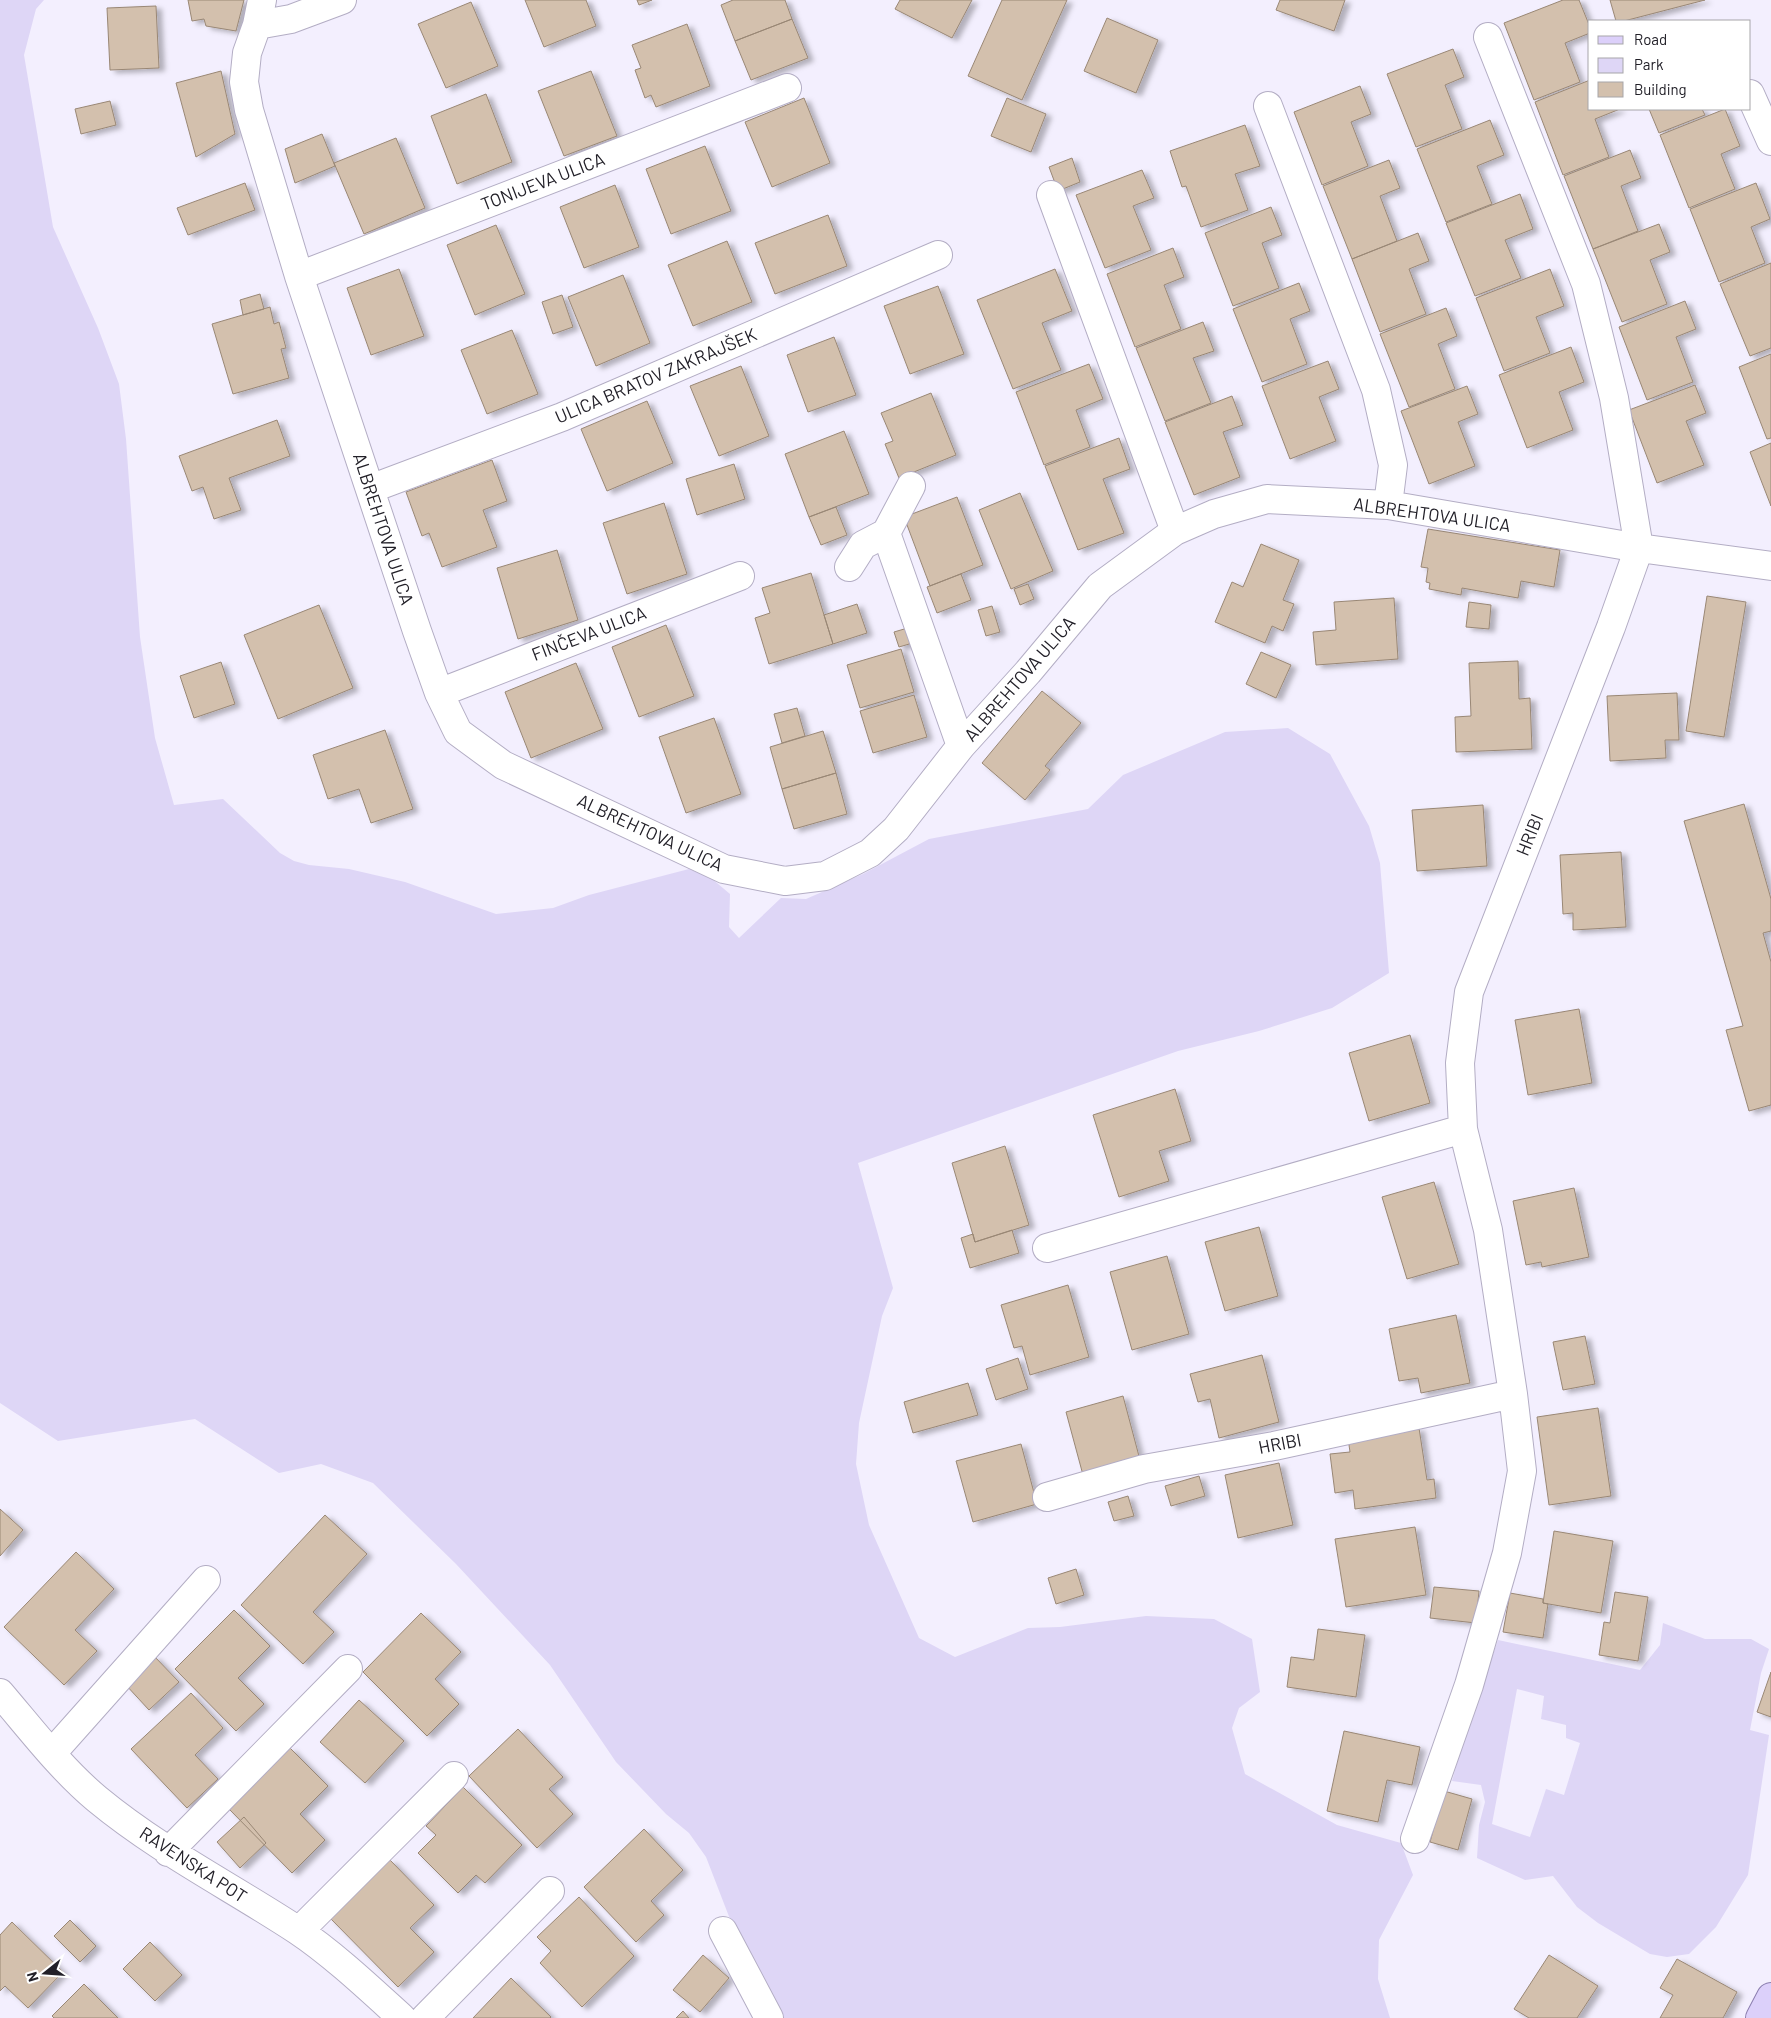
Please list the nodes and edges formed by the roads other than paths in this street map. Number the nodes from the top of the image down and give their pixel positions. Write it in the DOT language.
graph roads {
  1 [pos="342,0"];
  2 [pos="260,12"];
  3 [pos="1488,37"];
  4 [pos="787,88"];
  5 [pos="1751,96"];
  6 [pos="1268,106"];
  7 [pos="1771,141"];
  8 [pos="1051,195"];
  9 [pos="938,255"];
  10 [pos="299,276"];
  11 [pos="911,486"];
  12 [pos="370,489"];
  13 [pos="1388,505"];
  14 [pos="1175,531"];
  15 [pos="886,533"];
  16 [pos="1639,548"];
  17 [pos="1771,566"];
  18 [pos="850,568"];
  19 [pos="740,576"];
  20 [pos="439,693"];
  21 [pos="961,746"];
  22 [pos="1463,1130"];
  23 [pos="1047,1248"];
  24 [pos="1513,1394"];
  25 [pos="1047,1497"];
  26 [pos="206,1580"];
  27 [pos="348,1669"];
  28 [pos="0,1693"];
  29 [pos="52,1753"];
  30 [pos="454,1776"];
  31 [pos="1415,1839"];
  32 [pos="168,1852"];
  33 [pos="550,1890"];
  34 [pos="299,1931"];
  35 [pos="723,1931"];
  36 [pos="1771,1997"];
  37 [pos="402,2018"];
  38 [pos="425,2018"];
  39 [pos="769,2018"];
  40 [pos="1760,2018"];
  1 -- 2 [label="street"];
  2 -- 10 [label="street, ALBREHTOVA ULICA"];
  3 -- 16 [label="street"];
  4 -- 10 [label="street, TONIJEVA ULICA"];
  5 -- 7 [label="street"];
  6 -- 13 [label="street"];
  8 -- 14 [label="street"];
  9 -- 12 [label="street, ULICA BRATOV ZAKRAJŠEK"];
  10 -- 12 [label="street, ALBREHTOVA ULICA"];
  11 -- 15 [label="street"];
  12 -- 20 [label="street, ALBREHTOVA ULICA"];
  13 -- 14 [label="street, ALBREHTOVA ULICA"];
  13 -- 16 [label="street, ALBREHTOVA ULICA"];
  14 -- 21 [label="street, ALBREHTOVA ULICA"];
  15 -- 18 [label="street"];
  15 -- 21 [label="street"];
  16 -- 17 [label="street, ALBREHTOVA ULICA"];
  16 -- 22 [label="street, HRIBI"];
  19 -- 20 [label="street, FINČEVA ULICA"];
  20 -- 21 [label="street, ALBREHTOVA ULICA"];
  22 -- 23 [label="street"];
  22 -- 24 [label="street, HRIBI"];
  24 -- 25 [label="street, HRIBI"];
  24 -- 31 [label="street, HRIBI"];
  26 -- 29 [label="street"];
  27 -- 32 [label="street"];
  28 -- 29 [label="street, RAVENSKA POT"];
  29 -- 32 [label="street, RAVENSKA POT"];
  30 -- 34 [label="street"];
  32 -- 34 [label="street, RAVENSKA POT"];
  33 -- 38 [label="street"];
  34 -- 37 [label="street, RAVENSKA POT"];
  35 -- 39 [label="street"];
  36 -- 40 [label="main road"];
}
